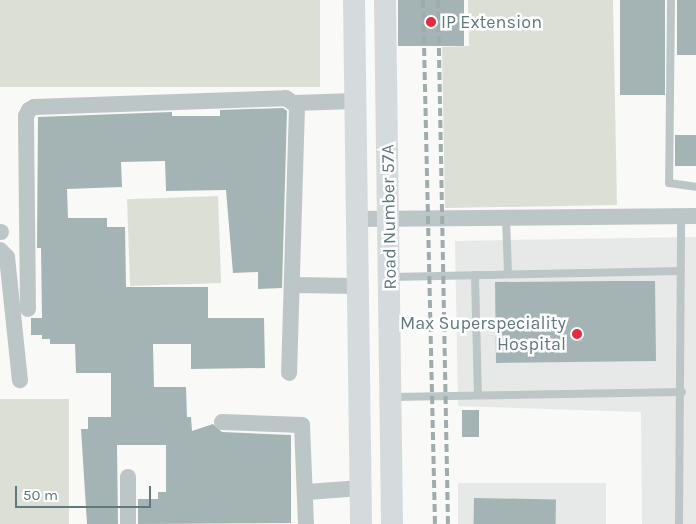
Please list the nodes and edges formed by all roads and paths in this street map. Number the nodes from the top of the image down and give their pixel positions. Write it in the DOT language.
graph roads {
  1 [pos="354,0"];
  2 [pos="385,0"];
  3 [pos="671,0"];
  4 [pos="355,101"];
  5 [pos="294,103"];
  6 [pos="696,187"];
  7 [pos="688,217"];
  8 [pos="506,218"];
  9 [pos="357,219"];
  10 [pos="388,219"];
  11 [pos="0,250"];
  12 [pos="681,271"];
  13 [pos="508,273"];
  14 [pos="475,275"];
  15 [pos="391,277"];
  16 [pos="293,286"];
  17 [pos="358,286"];
  18 [pos="28,309"];
  19 [pos="289,373"];
  20 [pos="20,380"];
  21 [pos="682,392"];
  22 [pos="478,394"];
  23 [pos="391,397"];
  24 [pos="222,422"];
  25 [pos="128,477"];
  26 [pos="361,488"];
  27 [pos="307,492"];
  28 [pos="128,524"];
  29 [pos="306,524"];
  30 [pos="361,524"];
  31 [pos="392,524"];
  32 [pos="679,524"];
  1 -- 4 [label="street, Road Number 57A"];
  2 -- 10 [label="street, Road Number 57A"];
  3 -- 6 [label="lane"];
  4 -- 5 [label="street"];
  4 -- 9 [label="street, Road Number 57A"];
  5 -- 16 [label="street"];
  5 -- 18 [label="street"];
  7 -- 8 [label="street"];
  7 -- 12 [label="lane"];
  8 -- 10 [label="street"];
  8 -- 13 [label="lane"];
  9 -- 10 [label="street"];
  9 -- 17 [label="street, Road Number 57A"];
  10 -- 15 [label="street, Road Number 57A"];
  11 -- 20 [label="street"];
  12 -- 13 [label="lane"];
  12 -- 21 [label="lane"];
  13 -- 14 [label="lane"];
  14 -- 15 [label="lane"];
  14 -- 22 [label="lane"];
  15 -- 23 [label="street, Road Number 57A"];
  16 -- 17 [label="street"];
  16 -- 19 [label="street"];
  17 -- 26 [label="street, Road Number 57A"];
  21 -- 22 [label="lane"];
  21 -- 32 [label="lane"];
  22 -- 23 [label="lane"];
  23 -- 31 [label="street, Road Number 57A"];
  24 -- 27 [label="street"];
  25 -- 28 [label="street"];
  26 -- 27 [label="street"];
  26 -- 30 [label="street, Road Number 57A"];
  27 -- 29 [label="street"];
}
